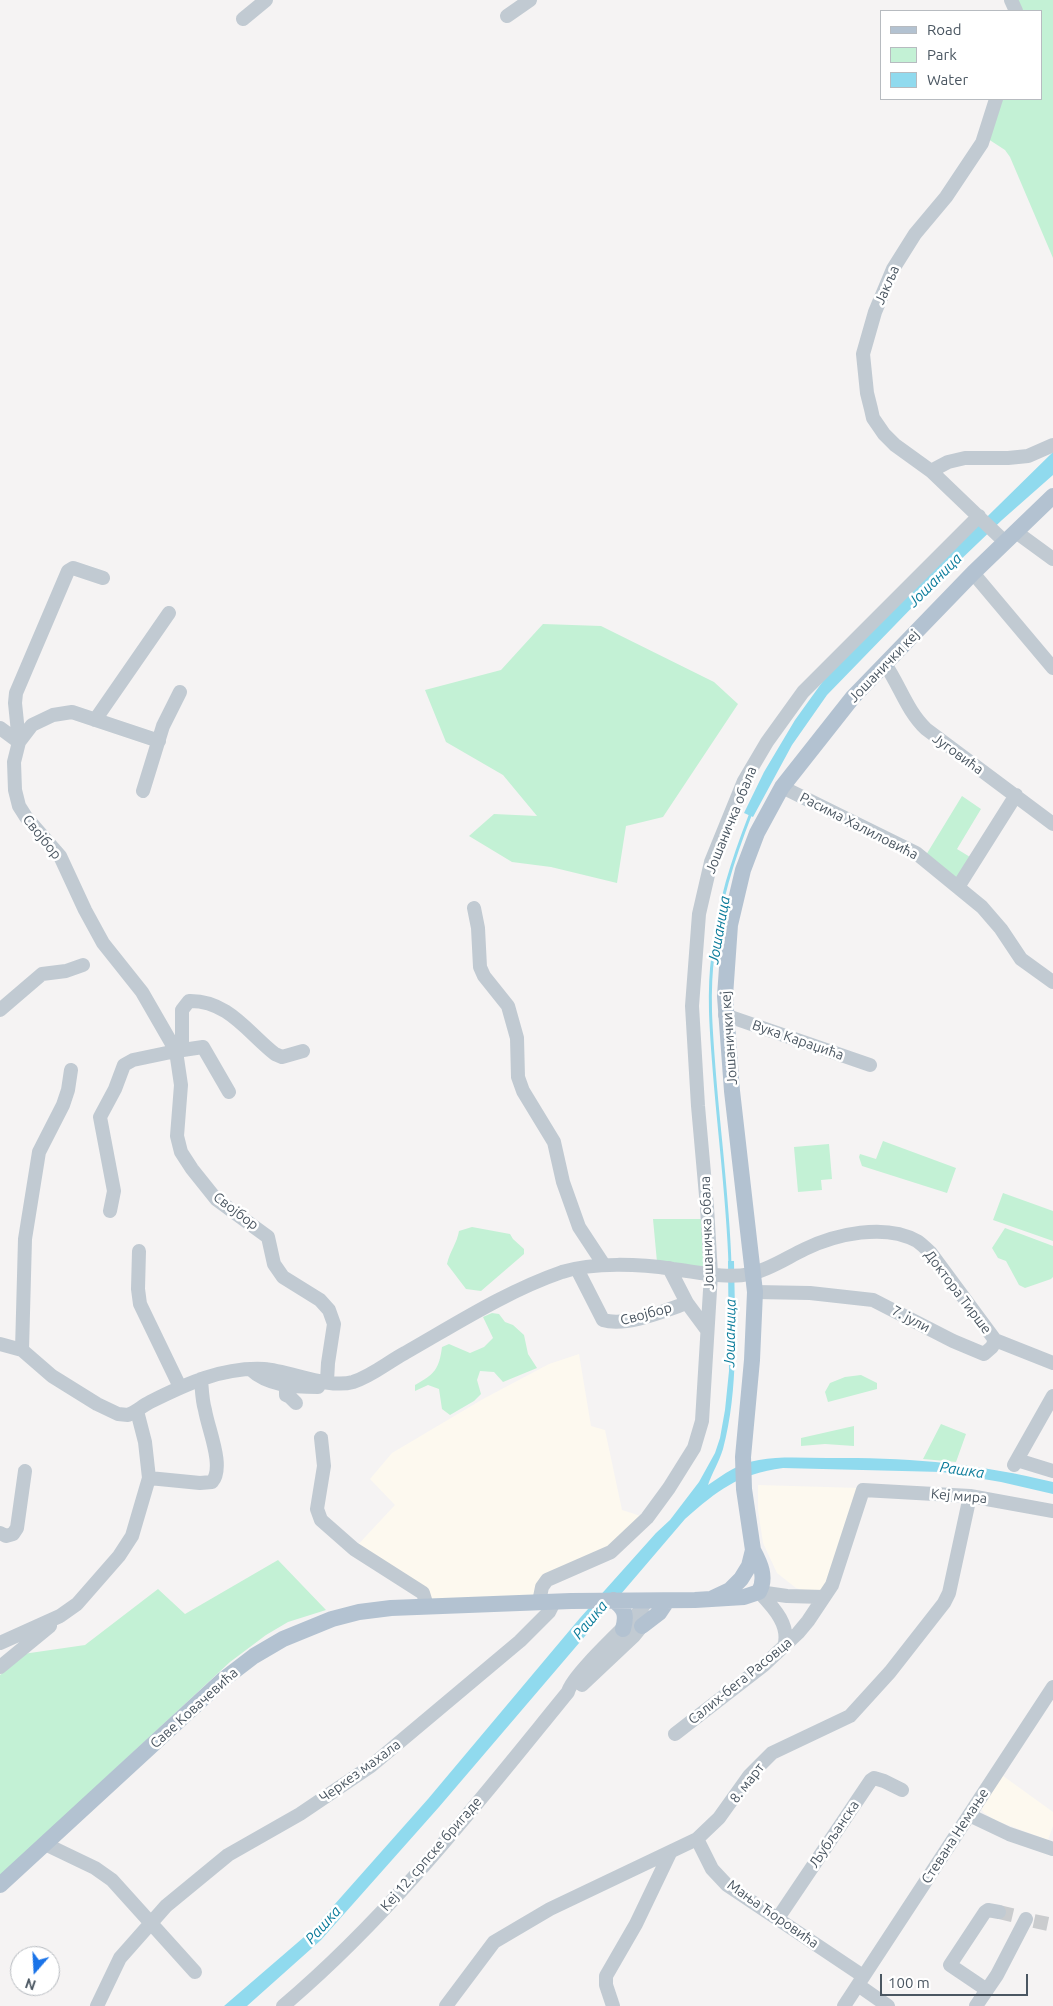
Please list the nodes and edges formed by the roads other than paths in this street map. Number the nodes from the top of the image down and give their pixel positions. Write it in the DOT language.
graph roads {
  1 [pos="266,0"];
  2 [pos="530,0"];
  3 [pos="507,16"];
  4 [pos="243,19"];
  5 [pos="996,100"];
  6 [pos="1053,445"];
  7 [pos="931,471"];
  8 [pos="1053,496"];
  9 [pos="980,517"];
  10 [pos="1006,536"];
  11 [pos="1053,559"];
  12 [pos="973,573"];
  13 [pos="103,578"];
  14 [pos="169,613"];
  15 [pos="885,664"];
  16 [pos="1053,668"];
  17 [pos="180,692"];
  18 [pos="95,720"];
  19 [pos="0,728"];
  20 [pos="159,741"];
  21 [pos="19,742"];
  22 [pos="782,787"];
  23 [pos="143,791"];
  24 [pos="1016,795"];
  25 [pos="1053,824"];
  26 [pos="958,887"];
  27 [pos="474,908"];
  28 [pos="83,965"];
  29 [pos="1053,982"];
  30 [pos="0,1010"];
  31 [pos="725,1015"];
  32 [pos="179,1050"];
  33 [pos="304,1051"];
  34 [pos="870,1065"];
  35 [pos="71,1070"];
  36 [pos="229,1092"];
  37 [pos="110,1211"];
  38 [pos="139,1251"];
  39 [pos="604,1265"];
  40 [pos="669,1268"];
  41 [pos="577,1269"];
  42 [pos="711,1274"];
  43 [pos="747,1274"];
  44 [pos="754,1292"];
  45 [pos="687,1303"];
  46 [pos="707,1330"];
  47 [pos="995,1340"];
  48 [pos="0,1344"];
  49 [pos="22,1350"];
  50 [pos="1053,1363"];
  51 [pos="250,1370"];
  52 [pos="201,1379"];
  53 [pos="334,1382"];
  54 [pos="286,1385"];
  55 [pos="180,1387"];
  56 [pos="1053,1396"];
  57 [pos="296,1402"];
  58 [pos="137,1410"];
  59 [pos="321,1438"];
  60 [pos="25,1470"];
  61 [pos="1053,1471"];
  62 [pos="150,1478"];
  63 [pos="863,1490"];
  64 [pos="970,1496"];
  65 [pos="1053,1510"];
  66 [pos="0,1533"];
  67 [pos="752,1550"];
  68 [pos="759,1592"];
  69 [pos="824,1597"];
  70 [pos="713,1598"];
  71 [pos="646,1601"];
  72 [pos="546,1602"];
  73 [pos="667,1602"];
  74 [pos="427,1606"];
  75 [pos="622,1611"];
  76 [pos="54,1619"];
  77 [pos="642,1626"];
  78 [pos="0,1643"];
  79 [pos="784,1647"];
  80 [pos="0,1667"];
  81 [pos="1053,1687"];
  82 [pos="568,1692"];
  83 [pos="674,1734"];
  84 [pos="902,1790"];
  85 [pos="969,1815"];
  86 [pos="697,1839"];
  87 [pos="45,1844"];
  88 [pos="1053,1849"];
  89 [pos="670,1853"];
  90 [pos="0,1885"];
  91 [pos="1000,1912"];
  92 [pos="778,1918"];
  93 [pos="1025,1919"];
  94 [pos="151,1923"];
  95 [pos="196,1972"];
  96 [pos="860,1981"];
  97 [pos="987,1990"];
  98 [pos="97,2006"];
  99 [pos="284,2006"];
  100 [pos="446,2006"];
  101 [pos="612,2006"];
  102 [pos="844,2006"];
  103 [pos="888,2006"];
  104 [pos="976,2006"];
  1 -- 4 [label="street"];
  2 -- 3 [label="street"];
  5 -- 7 [label="street, Јакља"];
  6 -- 7 [label="street"];
  7 -- 9 [label="street, Јакља"];
  8 -- 10 [label="main road, Јошанички кеј"];
  9 -- 10 [label="street, Јакља"];
  9 -- 42 [label="street, Јошаничка обала"];
  10 -- 11 [label="street, Јакља"];
  10 -- 12 [label="main road, Јошанички кеј"];
  12 -- 15 [label="main road, Јошанички кеј"];
  12 -- 16 [label="street"];
  13 -- 21 [label="street, Својбор"];
  14 -- 18 [label="street"];
  15 -- 22 [label="main road, Јошанички кеј"];
  15 -- 24 [label="street, Југовића"];
  17 -- 20 [label="street"];
  18 -- 20 [label="street"];
  18 -- 21 [label="street"];
  19 -- 21 [label="street"];
  20 -- 23 [label="street"];
  21 -- 32 [label="street, Својбор"];
  22 -- 26 [label="street, Расима Халиловића"];
  22 -- 31 [label="main road, Јошанички кеј"];
  24 -- 25 [label="street, Југовића"];
  24 -- 26 [label="street"];
  26 -- 29 [label="street, Расима Халиловића"];
  27 -- 39 [label="street"];
  28 -- 30 [label="street"];
  31 -- 34 [label="street, Вука Караџића"];
  31 -- 43 [label="main road, Јошанички кеј"];
  32 -- 33 [label="street, Својбор"];
  32 -- 36 [label="street"];
  32 -- 37 [label="street"];
  32 -- 53 [label="street, Својбор"];
  35 -- 49 [label="street"];
  38 -- 55 [label="street"];
  39 -- 40 [label="street"];
  39 -- 41 [label="street"];
  40 -- 42 [label="street"];
  40 -- 45 [label="street, Својбор"];
  41 -- 45 [label="street, Својбор"];
  41 -- 53 [label="street"];
  42 -- 43 [label="street"];
  42 -- 46 [label="street, Јошаничка обала"];
  43 -- 44 [label="main road, Јошанички кеј"];
  43 -- 47 [label="street, Доктора Тирше"];
  44 -- 47 [label="street, 7. јули"];
  44 -- 67 [label="main road, Јошанички кеј"];
  45 -- 46 [label="street, Својбор"];
  46 -- 72 [label="street, Черкез махала"];
  47 -- 50 [label="street"];
  48 -- 49 [label="street"];
  49 -- 58 [label="street"];
  51 -- 52 [label="street"];
  51 -- 53 [label="street"];
  51 -- 54 [label="street"];
  52 -- 55 [label="street"];
  52 -- 62 [label="street"];
  53 -- 54 [label="street"];
  54 -- 57 [label="street"];
  55 -- 58 [label="street"];
  56 -- 61 [label="street"];
  58 -- 62 [label="street"];
  59 -- 74 [label="street"];
  60 -- 66 [label="street"];
  62 -- 76 [label="street"];
  63 -- 64 [label="street, Кеј мира"];
  63 -- 69 [label="street, Салих-бега Расовца"];
  64 -- 65 [label="street, Кеј мира"];
  64 -- 86 [label="street, 8. март"];
  67 -- 68 [label="main road"];
  67 -- 70 [label="main road"];
  68 -- 69 [label="street"];
  68 -- 70 [label="main road, Саве Ковачевића"];
  68 -- 79 [label="street"];
  69 -- 79 [label="street, Салих-бега Расовца"];
  70 -- 73 [label="main road, Саве Ковачевића"];
  71 -- 73 [label="main road, Саве Ковачевића"];
  71 -- 75 [label="main road, Саве Ковачевића"];
  71 -- 75 [label="street, Кеј 12. српске бригаде"];
  71 -- 77 [label="street"];
  72 -- 74 [label="main road, Саве Ковачевића"];
  72 -- 75 [label="main road, Саве Ковачевића"];
  72 -- 94 [label="street, Черкез махала"];
  73 -- 77 [label="main road"];
  74 -- 87 [label="main road, Саве Ковачевића"];
  75 -- 82 [label="street, Кеј 12. српске бригаде"];
  76 -- 78 [label="street"];
  76 -- 80 [label="street"];
  77 -- 82 [label="street, Кеј 12. српске бригаде"];
  79 -- 83 [label="street, Салих-бега Расовца"];
  81 -- 85 [label="street, Стевана Немање"];
  82 -- 99 [label="street, Кеј 12. српске бригаде"];
  84 -- 92 [label="street, Љубљанска"];
  85 -- 88 [label="street"];
  85 -- 96 [label="street, Стевана Немање"];
  86 -- 89 [label="street, 8. март"];
  86 -- 92 [label="street, Мања Ћоровића"];
  87 -- 90 [label="main road, Саве Ковачевића"];
  87 -- 94 [label="street"];
  89 -- 100 [label="street, 8. март"];
  89 -- 101 [label="street"];
  91 -- 97 [label="street"];
  92 -- 96 [label="street, Мања Ћоровића"];
  93 -- 97 [label="street"];
  94 -- 95 [label="street"];
  94 -- 98 [label="street, Черкез махала"];
  96 -- 102 [label="street, Стевана Немање"];
  96 -- 103 [label="street"];
  97 -- 104 [label="street"];
}
